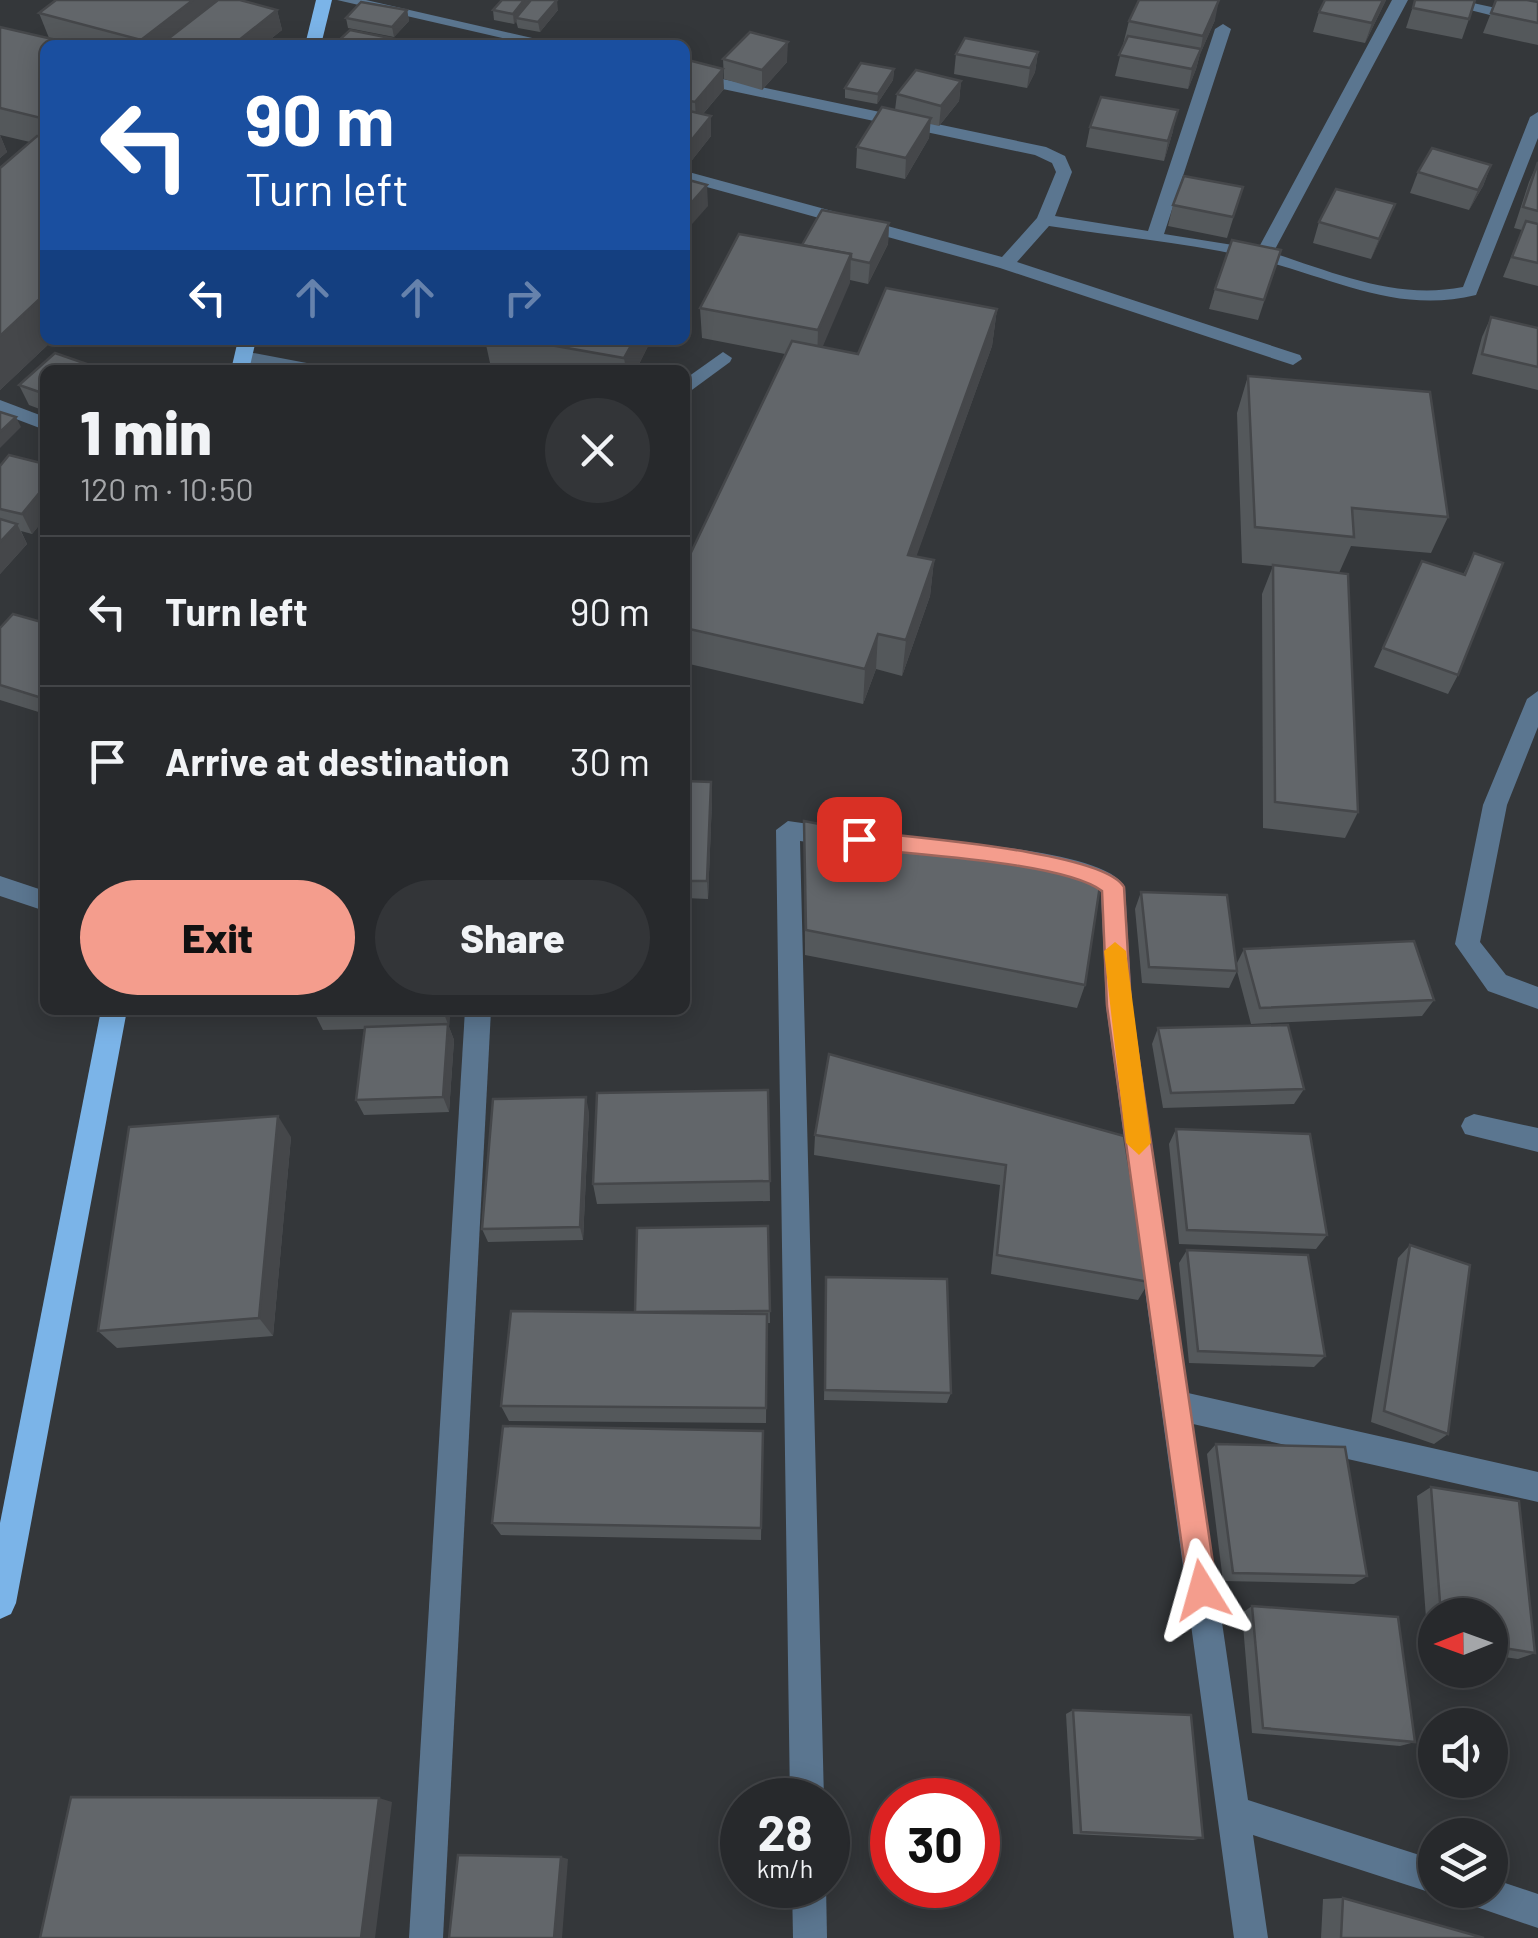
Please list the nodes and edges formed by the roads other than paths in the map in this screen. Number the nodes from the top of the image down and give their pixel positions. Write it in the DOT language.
graph roads {
  1 [pos="324,0"];
  2 [pos="345,0"];
  3 [pos="1400,0"];
  4 [pos="1438,0"];
  5 [pos="1538,22"];
  6 [pos="1224,29"];
  7 [pos="315,40"];
  8 [pos="532,40"];
  9 [pos="690,77"];
  10 [pos="1538,117"];
  11 [pos="690,177"];
  12 [pos="1044,220"];
  13 [pos="1154,238"];
  14 [pos="1263,255"];
  15 [pos="1006,264"];
  16 [pos="243,356"];
  17 [pos="723,358"];
  18 [pos="1293,360"];
  19 [pos="287,365"];
  20 [pos="690,385"];
  21 [pos="0,406"];
  22 [pos="40,422"];
  23 [pos="1538,699"];
  24 [pos="865,840"];
  25 [pos="903,845"];
  26 [pos="0,886"];
  27 [pos="40,899"];
  28 [pos="1538,998"];
  29 [pos="113,1015"];
  30 [pos="478,1015"];
  31 [pos="1474,1126"];
  32 [pos="1538,1140"];
  33 [pos="1176,1405"];
  34 [pos="1538,1488"];
  35 [pos="0,1603"];
  36 [pos="807,1778"];
  37 [pos="1234,1812"];
  38 [pos="1418,1872"];
  39 [pos="1508,1901"];
  40 [pos="809,1908"];
  41 [pos="1538,1911"];
  42 [pos="426,1938"];
  43 [pos="810,1938"];
  44 [pos="1251,1938"];
  1 -- 7 [label="main road"];
  2 -- 8 [label="street"];
  3 -- 14 [label="street"];
  4 -- 5 [label="street"];
  6 -- 13 [label="street"];
  9 -- 12 [label="street"];
  10 -- 14 [label="street"];
  11 -- 15 [label="street"];
  12 -- 13 [label="street"];
  12 -- 15 [label="street"];
  13 -- 14 [label="street"];
  15 -- 18 [label="street"];
  16 -- 19 [label="street"];
  17 -- 20 [label="street"];
  21 -- 22 [label="street"];
  23 -- 28 [label="street"];
  24 -- 36 [label="street"];
  25 -- 33 [label="street"];
  26 -- 27 [label="street"];
  29 -- 35 [label="main road"];
  30 -- 42 [label="street"];
  31 -- 32 [label="street"];
  33 -- 34 [label="street"];
  33 -- 37 [label="street"];
  37 -- 38 [label="street"];
  37 -- 44 [label="street"];
  39 -- 41 [label="street"];
  40 -- 43 [label="street"];
}
